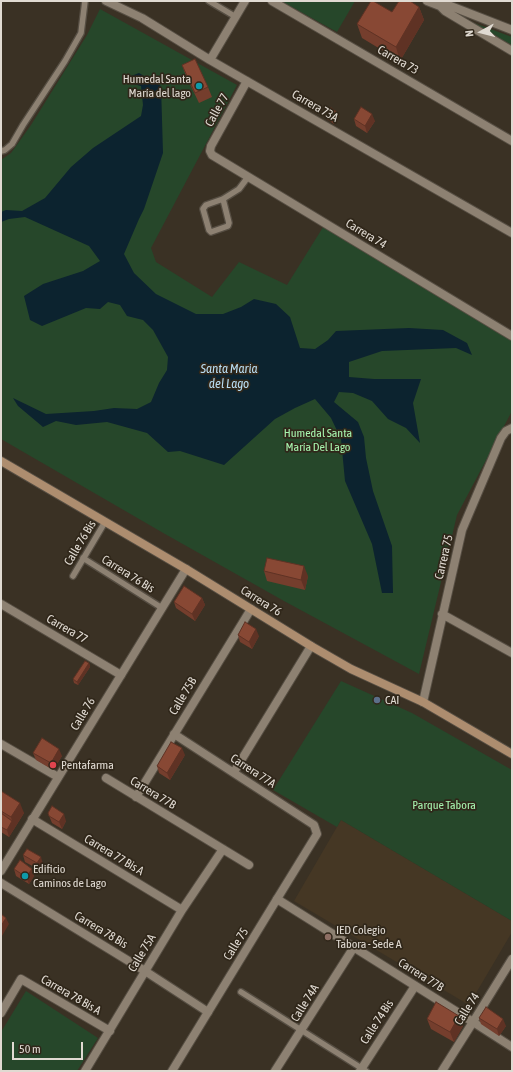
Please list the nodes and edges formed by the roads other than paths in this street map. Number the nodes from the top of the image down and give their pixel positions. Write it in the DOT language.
graph roads {
  1 [pos="85,1"];
  2 [pos="106,1"];
  3 [pos="209,1"];
  4 [pos="245,1"];
  5 [pos="272,1"];
  6 [pos="427,1"];
  7 [pos="440,6"];
  8 [pos="236,17"];
  9 [pos="512,30"];
  10 [pos="512,51"];
  11 [pos="210,60"];
  12 [pos="248,81"];
  13 [pos="512,141"];
  14 [pos="1,151"];
  15 [pos="210,151"];
  16 [pos="248,177"];
  17 [pos="223,198"];
  18 [pos="512,233"];
  19 [pos="512,336"];
  20 [pos="512,428"];
  21 [pos="1,461"];
  22 [pos="105,522"];
  23 [pos="83,558"];
  24 [pos="186,569"];
  25 [pos="73,576"];
  26 [pos="1,604"];
  27 [pos="162,608"];
  28 [pos="251,609"];
  29 [pos="442,614"];
  30 [pos="311,646"];
  31 [pos="512,653"];
  32 [pos="121,675"];
  33 [pos="423,702"];
  34 [pos="174,734"];
  35 [pos="1,744"];
  36 [pos="512,754"];
  37 [pos="234,772"];
  38 [pos="58,777"];
  39 [pos="106,778"];
  40 [pos="136,797"];
  41 [pos="32,819"];
  42 [pos="317,829"];
  43 [pos="223,849"];
  44 [pos="249,865"];
  45 [pos="1,871"];
  46 [pos="1,883"];
  47 [pos="277,900"];
  48 [pos="182,910"];
  49 [pos="354,947"];
  50 [pos="512,959"];
  51 [pos="145,971"];
  52 [pos="415,986"];
  53 [pos="241,992"];
  54 [pos="208,1012"];
  55 [pos="1,1013"];
  56 [pos="473,1022"];
  57 [pos="302,1030"];
  58 [pos="110,1031"];
  59 [pos="512,1047"];
  60 [pos="363,1070"];
  61 [pos="85,1071"];
  62 [pos="172,1071"];
  63 [pos="275,1071"];
  64 [pos="442,1071"];
  1 -- 14 [label="lane"];
  2 -- 11 [label="street, Carrera 73A"];
  3 -- 8 [label="lane"];
  4 -- 8 [label="street"];
  5 -- 13 [label="street, Carrera 73"];
  6 -- 7 [label="street"];
  7 -- 9 [label="street"];
  7 -- 10 [label="street"];
  8 -- 11 [label="street"];
  11 -- 12 [label="street, Carrera 73A"];
  12 -- 15 [label="street, Calle 77"];
  12 -- 18 [label="street, Carrera 73A"];
  15 -- 16 [label="street, Carrera 74"];
  16 -- 17 [label="lane"];
  16 -- 19 [label="street, Carrera 74"];
  17 -- 17 [label="lane"];
  20 -- 29 [label="street, Carrera 75"];
  21 -- 22 [label="main road, Carrera 76"];
  22 -- 23 [label="lane, Calle 76 Bis"];
  22 -- 24 [label="main road, Carrera 76"];
  23 -- 25 [label="lane, Calle 76 Bis"];
  23 -- 27 [label="lane, Carrera 76 Bis"];
  24 -- 27 [label="street, Calle 76"];
  24 -- 28 [label="main road, Carrera 76"];
  26 -- 32 [label="street, Carrera 77"];
  27 -- 32 [label="street, Calle 76"];
  28 -- 30 [label="main road, Carrera 76"];
  28 -- 34 [label="street, Calle 75B"];
  29 -- 31 [label="street"];
  29 -- 33 [label="street, Carrera 75"];
  30 -- 33 [label="main road, Carrera 76"];
  30 -- 37 [label="street"];
  32 -- 38 [label="street, Calle 76"];
  33 -- 36 [label="main road, Carrera 76"];
  34 -- 37 [label="street, Carrera 77A"];
  34 -- 40 [label="street, Calle 75B"];
  35 -- 38 [label="street"];
  37 -- 42 [label="street, Carrera 77A"];
  38 -- 41 [label="street, Calle 76"];
  39 -- 40 [label="street, Carrera 77B"];
  40 -- 43 [label="street, Carrera 77B"];
  41 -- 45 [label="street, Calle 76"];
  41 -- 48 [label="street, Carrera 77 Bis A"];
  42 -- 47 [label="street, Calle 75"];
  43 -- 44 [label="street, Carrera 77B"];
  43 -- 48 [label="street, Calle 75A"];
  46 -- 51 [label="street, Carrera 78 Bis"];
  47 -- 49 [label="street, Carrera 77B"];
  47 -- 54 [label="street, Calle 75"];
  48 -- 51 [label="street, Calle 75A"];
  49 -- 52 [label="street, Carrera 77B"];
  49 -- 57 [label="street, Calle 74A"];
  50 -- 56 [label="street, Calle 74"];
  51 -- 54 [label="street, Carrera 78 Bis"];
  51 -- 58 [label="street, Calle 75A"];
  52 -- 56 [label="street, Carrera 77B"];
  52 -- 60 [label="street, Calle 74 Bis"];
  53 -- 57 [label="lane"];
  54 -- 62 [label="street, Calle 75"];
  55 -- 58 [label="street, Carrera 78 Bis A"];
  56 -- 59 [label="street, Carrera 77B"];
  56 -- 64 [label="street, Calle 74"];
  57 -- 60 [label="lane"];
  57 -- 63 [label="street, Calle 74A"];
  58 -- 61 [label="street, Calle 75A"];
}
